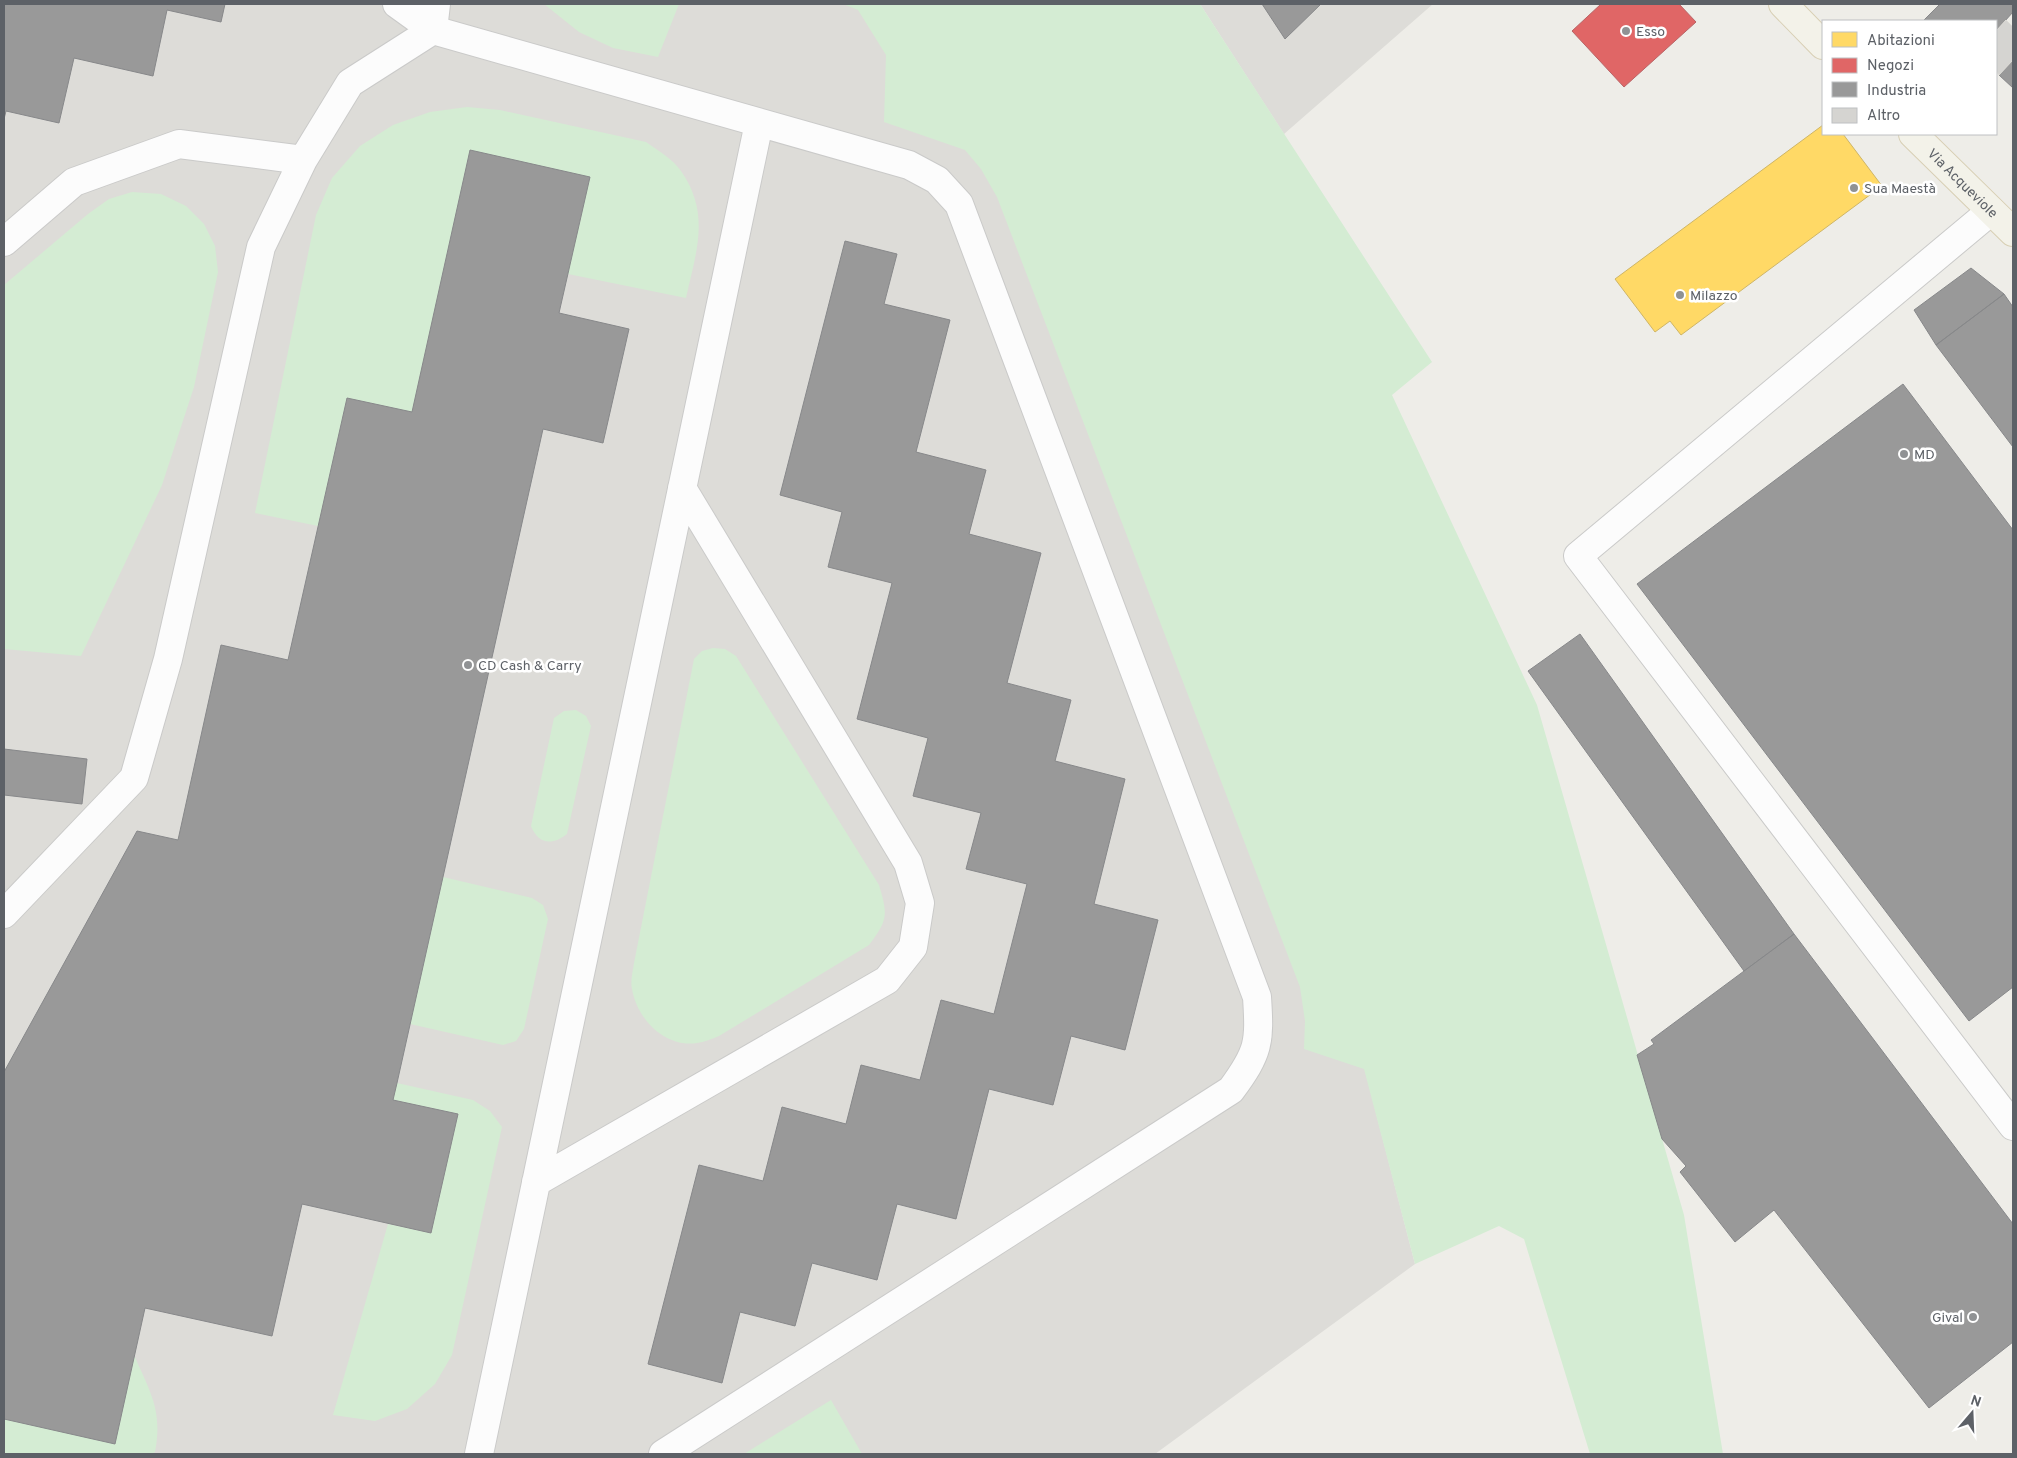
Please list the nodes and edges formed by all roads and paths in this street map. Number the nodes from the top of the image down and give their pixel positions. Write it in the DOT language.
graph roads {
  1 [pos="397,4"];
  2 [pos="436,4"];
  3 [pos="1783,4"];
  4 [pos="433,30"];
  5 [pos="1822,43"];
  6 [pos="759,123"];
  7 [pos="1914,135"];
  8 [pos="303,160"];
  9 [pos="1991,211"];
  10 [pos="2013,232"];
  11 [pos="4,242"];
  12 [pos="682,488"];
  13 [pos="4,914"];
  14 [pos="2013,1126"];
  15 [pos="536,1182"];
  16 [pos="479,1454"];
  17 [pos="663,1454"];
  1 -- 4 [label="lane"];
  2 -- 4 [label="lane"];
  3 -- 5 [label="main road"];
  4 -- 6 [label="lane"];
  4 -- 8 [label="lane"];
  6 -- 12 [label="lane"];
  6 -- 17 [label="lane"];
  7 -- 9 [label="main road, Via Acqueviole"];
  8 -- 11 [label="lane"];
  8 -- 13 [label="lane"];
  9 -- 10 [label="main road, Via Acqueviole"];
  9 -- 14 [label="lane"];
  12 -- 15 [label="lane"];
  12 -- 15 [label="lane"];
  15 -- 16 [label="lane"];
}
